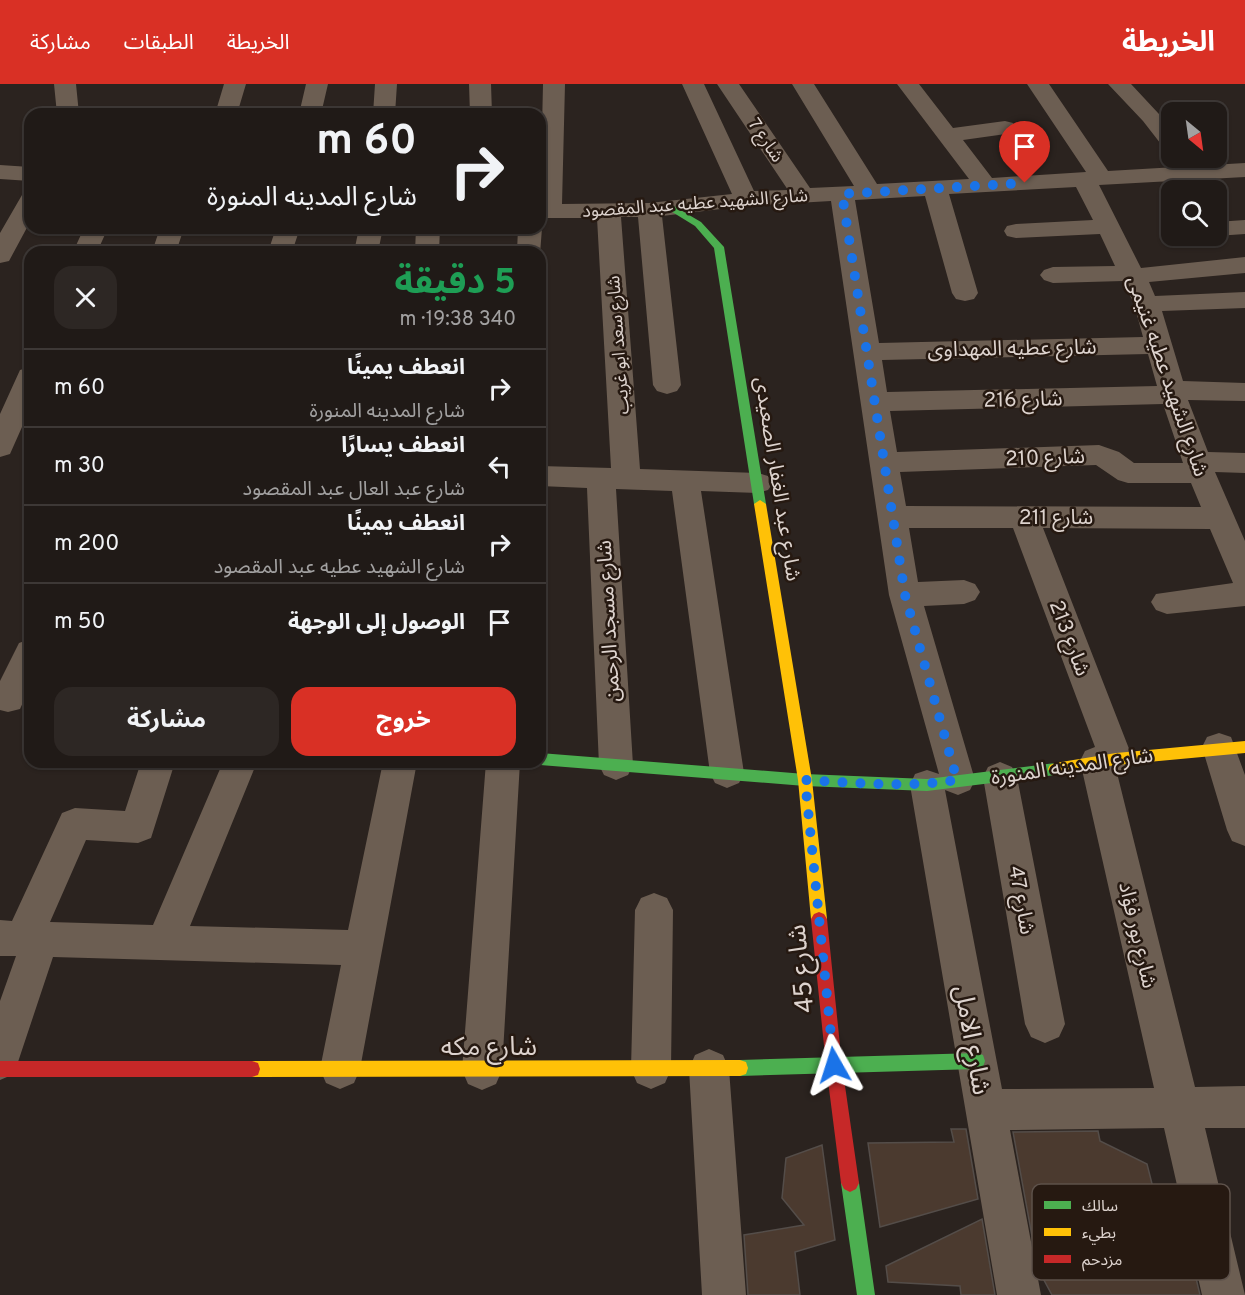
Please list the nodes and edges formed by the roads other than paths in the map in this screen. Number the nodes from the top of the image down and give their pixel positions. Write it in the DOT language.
graph roads {
  1 [pos="65,84"];
  2 [pos="235,84"];
  3 [pos="317,84"];
  4 [pos="386,84"];
  5 [pos="480,84"];
  6 [pos="554,84"];
  7 [pos="693,84"];
  8 [pos="728,84"];
  9 [pos="803,84"];
  10 [pos="908,84"];
  11 [pos="1038,84"];
  12 [pos="1119,84"];
  13 [pos="67,108"];
  14 [pos="228,108"];
  15 [pos="311,108"];
  16 [pos="384,108"];
  17 [pos="481,108"];
  18 [pos="1005,128"];
  19 [pos="1161,129"];
  20 [pos="947,135"];
  21 [pos="1168,168"];
  22 [pos="1222,168"];
  23 [pos="1245,170"];
  24 [pos="0,172"];
  25 [pos="24,174"];
  26 [pos="1093,179"];
  27 [pos="986,185"];
  28 [pos="935,188"];
  29 [pos="856,193"];
  30 [pos="804,195"];
  31 [pos="546,197"];
  32 [pos="746,199"];
  33 [pos="660,209"];
  34 [pos="24,211"];
  35 [pos="546,211"];
  36 [pos="609,211"];
  37 [pos="1110,226"];
  38 [pos="1245,227"];
  39 [pos="1227,228"];
  40 [pos="1016,231"];
  41 [pos="0,256"];
  42 [pos="1245,265"];
  43 [pos="1133,274"];
  44 [pos="1053,275"];
  45 [pos="965,293"];
  46 [pos="1245,300"];
  47 [pos="1147,304"];
  48 [pos="1159,345"];
  49 [pos="866,352"];
  50 [pos="667,385"];
  51 [pos="24,390"];
  52 [pos="1245,392"];
  53 [pos="1172,393"];
  54 [pos="873,402"];
  55 [pos="0,447"];
  56 [pos="883,463"];
  57 [pos="1245,463"];
  58 [pos="1199,467"];
  59 [pos="546,476"];
  60 [pos="614,478"];
  61 [pos="685,480"];
  62 [pos="758,483"];
  63 [pos="892,517"];
  64 [pos="1024,517"];
  65 [pos="1220,518"];
  66 [pos="1245,577"];
  67 [pos="964,592"];
  68 [pos="1245,594"];
  69 [pos="905,595"];
  70 [pos="1167,602"];
  71 [pos="24,669"];
  72 [pos="13,700"];
  73 [pos="1232,747"];
  74 [pos="546,759"];
  75 [pos="1106,760"];
  76 [pos="616,765"];
  77 [pos="156,768"];
  78 [pos="237,768"];
  79 [pos="399,768"];
  80 [pos="503,768"];
  81 [pos="727,773"];
  82 [pos="1000,777"];
  83 [pos="805,780"];
  84 [pos="942,783"];
  85 [pos="1245,831"];
  86 [pos="654,910"];
  87 [pos="21,939"];
  88 [pos="164,942"];
  89 [pos="364,948"];
  90 [pos="1045,1024"];
  91 [pos="0,1060"];
  92 [pos="977,1061"];
  93 [pos="834,1065"];
  94 [pos="0,1069"];
  95 [pos="340,1069"];
  96 [pos="651,1069"];
  97 [pos="709,1069"];
  98 [pos="482,1070"];
  99 [pos="1245,1107"];
  100 [pos="1180,1108"];
  101 [pos="986,1110"];
  102 [pos="1198,1184"];
  103 [pos="1220,1280"];
  104 [pos="724,1295"];
  105 [pos="866,1295"];
  106 [pos="1019,1295"];
  107 [pos="1224,1295"];
  1 -- 13 [label="street"];
  2 -- 14 [label="street"];
  3 -- 15 [label="street"];
  4 -- 16 [label="street"];
  5 -- 17 [label="street"];
  6 -- 31 [label="street"];
  7 -- 32 [label="street"];
  8 -- 30 [label="street, شارع 7"];
  9 -- 29 [label="street"];
  10 -- 20 [label="street"];
  11 -- 26 [label="street, شارع الشهيد عطيه غنيمى"];
  12 -- 19 [label="street"];
  18 -- 20 [label="street"];
  20 -- 27 [label="street"];
  21 -- 26 [label="street, شارع الشهيد عطيه عبد المقصود"];
  22 -- 23 [label="street, شارع الشهيد عطيه عبد المقصود"];
  24 -- 25 [label="street"];
  26 -- 27 [label="street, شارع الشهيد عطيه عبد المقصود"];
  26 -- 37 [label="street, شارع الشهيد عطيه غنيمى"];
  27 -- 28 [label="street, شارع الشهيد عطيه عبد المقصود"];
  28 -- 29 [label="street, شارع الشهيد عطيه عبد المقصود"];
  28 -- 45 [label="street"];
  29 -- 30 [label="street, شارع الشهيد عطيه عبد المقصود"];
  29 -- 49 [label="street, شارع الامل"];
  30 -- 32 [label="street, شارع الشهيد عطيه عبد المقصود"];
  32 -- 33 [label="street, شارع الشهيد عطيه عبد المقصود"];
  33 -- 36 [label="street, شارع الشهيد عطيه عبد المقصود"];
  33 -- 50 [label="street"];
  33 -- 62 [label="street, شارع عبد الغفار الصعيدى"];
  34 -- 41 [label="street"];
  35 -- 36 [label="street, شارع الشهيد عطيه عبد المقصود"];
  36 -- 60 [label="street, شارع سعد ابو غريب"];
  37 -- 40 [label="street"];
  37 -- 43 [label="street, شارع الشهيد عطيه غنيمى"];
  38 -- 39 [label="street"];
  42 -- 43 [label="street"];
  43 -- 44 [label="street"];
  43 -- 47 [label="street, شارع الشهيد عطيه غنيمى"];
  46 -- 47 [label="street"];
  47 -- 48 [label="street, شارع الشهيد عطيه غنيمى"];
  48 -- 49 [label="street, شارع عطيه المهداوى"];
  48 -- 53 [label="street, شارع الشهيد عطيه غنيمى"];
  49 -- 54 [label="street, شارع الامل"];
  51 -- 55 [label="street"];
  52 -- 53 [label="street, شارع 216"];
  53 -- 54 [label="street, شارع 216"];
  53 -- 58 [label="street, شارع الشهيد عطيه غنيمى"];
  54 -- 56 [label="street, شارع الامل"];
  56 -- 58 [label="street, شارع 210"];
  56 -- 63 [label="street, شارع الامل"];
  57 -- 58 [label="street, شارع 210"];
  58 -- 65 [label="street, شارع الشهيد عطيه غنيمى"];
  59 -- 60 [label="street"];
  60 -- 61 [label="street"];
  60 -- 76 [label="street, شارع مسجد الرحمن"];
  61 -- 62 [label="street"];
  61 -- 81 [label="street"];
  62 -- 83 [label="street, شارع عبد الغفار الصعيدى"];
  63 -- 64 [label="street, شارع 211"];
  63 -- 69 [label="street, شارع الامل"];
  64 -- 65 [label="street, شارع 211"];
  64 -- 75 [label="street, شارع 213"];
  65 -- 66 [label="street, شارع الشهيد عطيه غنيمى"];
  67 -- 69 [label="street"];
  68 -- 70 [label="street"];
  69 -- 84 [label="street, شارع الامل"];
  71 -- 72 [label="street"];
  73 -- 75 [label="street, شارع المدينه المنورة"];
  73 -- 85 [label="street"];
  74 -- 76 [label="street, شارع المدينه المنورة"];
  75 -- 82 [label="street, شارع المدينه المنورة"];
  75 -- 100 [label="street, شارع بور فؤاد"];
  76 -- 81 [label="street, شارع المدينه المنورة"];
  77 -- 87 [label="street"];
  78 -- 88 [label="street"];
  79 -- 89 [label="street"];
  80 -- 98 [label="street"];
  81 -- 83 [label="street, شارع المدينه المنورة"];
  82 -- 84 [label="street, شارع المدينه المنورة"];
  82 -- 90 [label="street, شارع 47"];
  83 -- 84 [label="street, شارع المدينه المنورة"];
  83 -- 93 [label="street, شارع 45"];
  84 -- 92 [label="street, شارع الامل"];
  86 -- 96 [label="street"];
  87 -- 88 [label="street"];
  87 -- 91 [label="street"];
  88 -- 89 [label="street"];
  89 -- 95 [label="street"];
  92 -- 93 [label="street, شارع مكه"];
  92 -- 101 [label="street, شارع الامل"];
  93 -- 97 [label="street, شارع مكه"];
  93 -- 105 [label="street, شارع 45"];
  94 -- 95 [label="street, شارع مكه"];
  95 -- 98 [label="street, شارع مكه"];
  96 -- 97 [label="street, شارع مكه"];
  96 -- 98 [label="street, شارع مكه"];
  97 -- 104 [label="street"];
  99 -- 100 [label="street"];
  100 -- 101 [label="street"];
  100 -- 102 [label="street, شارع بور فؤاد"];
  101 -- 106 [label="street, شارع الامل"];
  103 -- 107 [label="street, شارع بور فؤاد"];
}
